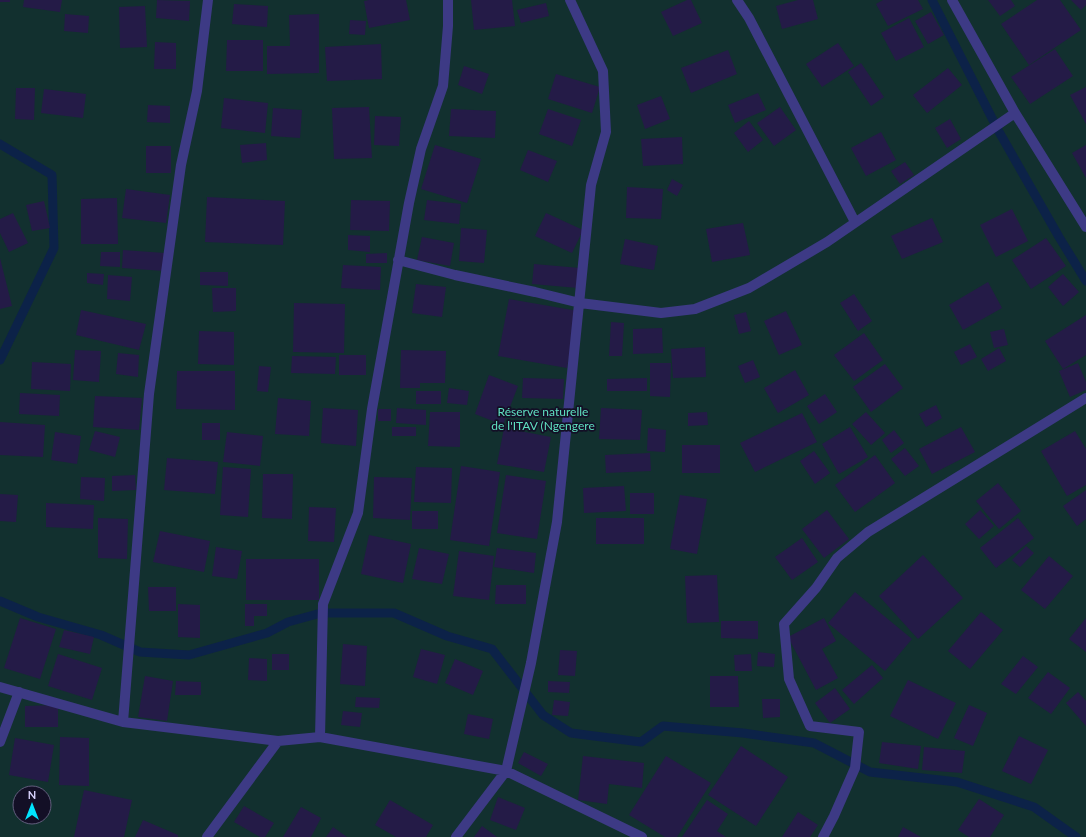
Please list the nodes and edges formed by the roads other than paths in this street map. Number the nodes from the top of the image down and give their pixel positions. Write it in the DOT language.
graph roads {
  1 [pos="208,0"];
  2 [pos="448,0"];
  3 [pos="570,0"];
  4 [pos="737,0"];
  5 [pos="952,0"];
  6 [pos="1015,113"];
  7 [pos="855,222"];
  8 [pos="1086,227"];
  9 [pos="398,260"];
  10 [pos="580,304"];
  11 [pos="1086,398"];
  12 [pos="0,687"];
  13 [pos="19,692"];
  14 [pos="123,722"];
  15 [pos="320,737"];
  16 [pos="278,741"];
  17 [pos="0,742"];
  18 [pos="506,771"];
  19 [pos="207,837"];
  20 [pos="456,837"];
  21 [pos="642,837"];
  22 [pos="823,837"];
  1 -- 14 [label="street"];
  2 -- 9 [label="street"];
  3 -- 10 [label="street"];
  4 -- 7 [label="street"];
  5 -- 6 [label="street"];
  6 -- 7 [label="street"];
  6 -- 8 [label="street"];
  7 -- 10 [label="street"];
  9 -- 10 [label="street"];
  9 -- 15 [label="street"];
  10 -- 18 [label="street"];
  11 -- 22 [label="street"];
  12 -- 13 [label="street"];
  13 -- 14 [label="street"];
  13 -- 17 [label="street"];
  14 -- 16 [label="street"];
  15 -- 16 [label="street"];
  15 -- 18 [label="street"];
  16 -- 19 [label="street"];
  18 -- 20 [label="street"];
  18 -- 21 [label="street"];
}
